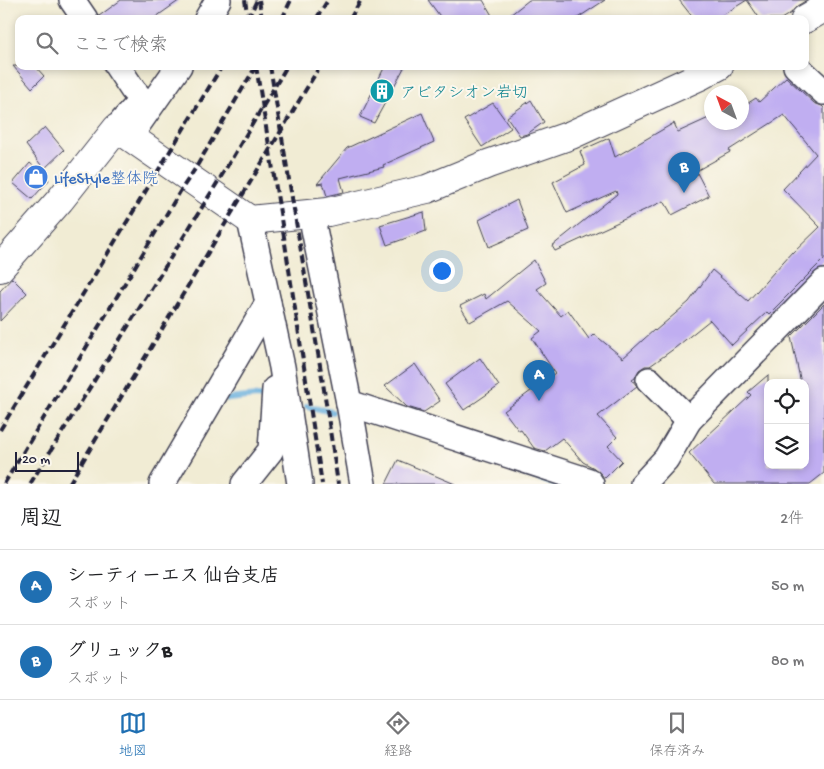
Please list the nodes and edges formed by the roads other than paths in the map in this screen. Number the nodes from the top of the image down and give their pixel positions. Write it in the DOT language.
graph roads {
  1 [pos="218,0"];
  2 [pos="824,8"];
  3 [pos="210,15"];
  4 [pos="809,17"];
  5 [pos="120,70"];
  6 [pos="176,70"];
  7 [pos="711,70"];
  8 [pos="800,70"];
  9 [pos="824,92"];
  10 [pos="123,132"];
  11 [pos="311,214"];
  12 [pos="250,220"];
  13 [pos="0,268"];
  14 [pos="824,282"];
  15 [pos="268,303"];
  16 [pos="282,367"];
  17 [pos="649,380"];
  18 [pos="350,403"];
  19 [pos="689,420"];
  20 [pos="162,484"];
  21 [pos="244,484"];
  22 [pos="300,484"];
  23 [pos="363,484"];
  24 [pos="592,484"];
  25 [pos="643,484"];
  1 -- 3 [label="street"];
  2 -- 4 [label="street"];
  5 -- 10 [label="street"];
  6 -- 10 [label="street"];
  7 -- 11 [label="street"];
  8 -- 9 [label="street"];
  10 -- 12 [label="street"];
  10 -- 13 [label="street"];
  11 -- 12 [label="street"];
  11 -- 18 [label="street"];
  12 -- 15 [label="street"];
  14 -- 19 [label="street"];
  15 -- 16 [label="street"];
  15 -- 20 [label="street"];
  16 -- 21 [label="street"];
  16 -- 22 [label="street"];
  17 -- 19 [label="street"];
  18 -- 23 [label="street"];
  18 -- 24 [label="street"];
  19 -- 25 [label="street"];
}
